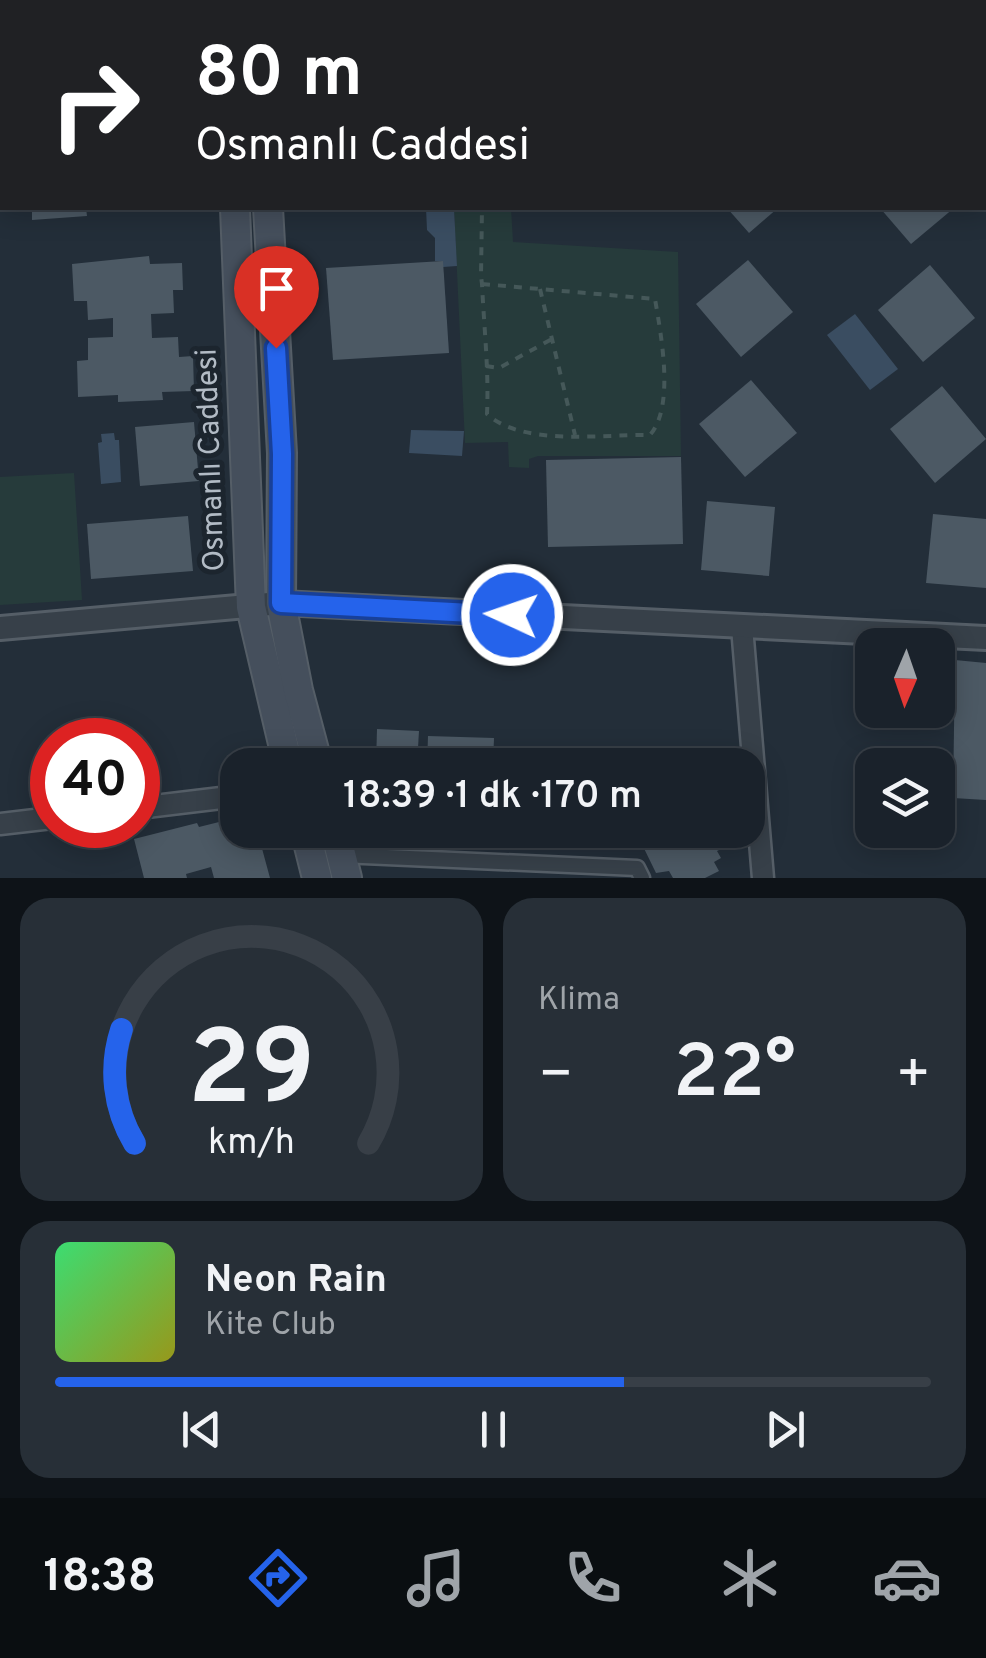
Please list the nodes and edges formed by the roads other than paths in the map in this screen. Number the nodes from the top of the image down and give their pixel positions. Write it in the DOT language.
graph roads {
  1 [pos="235,210"];
  2 [pos="268,210"];
  3 [pos="281,603"];
  4 [pos="251,607"];
  5 [pos="742,627"];
  6 [pos="0,628"];
  7 [pos="986,638"];
  8 [pos="284,748"];
  9 [pos="313,748"];
  10 [pos="220,798"];
  11 [pos="160,805"];
  12 [pos="30,821"];
  13 [pos="0,824"];
  14 [pos="309,848"];
  15 [pos="341,854"];
  16 [pos="317,878"];
  17 [pos="642,878"];
  18 [pos="762,878"];
  1 -- 4 [label="main road, Osmanlı Caddesi"];
  2 -- 3 [label="main road"];
  3 -- 4 [label="street"];
  3 -- 5 [label="street"];
  3 -- 9 [label="main road"];
  4 -- 6 [label="street"];
  4 -- 8 [label="main road, Osmanlı Caddesi"];
  5 -- 7 [label="street"];
  5 -- 18 [label="street"];
  10 -- 11 [label="street"];
  12 -- 13 [label="street"];
  14 -- 16 [label="main road"];
  15 -- 17 [label="street"];
}
